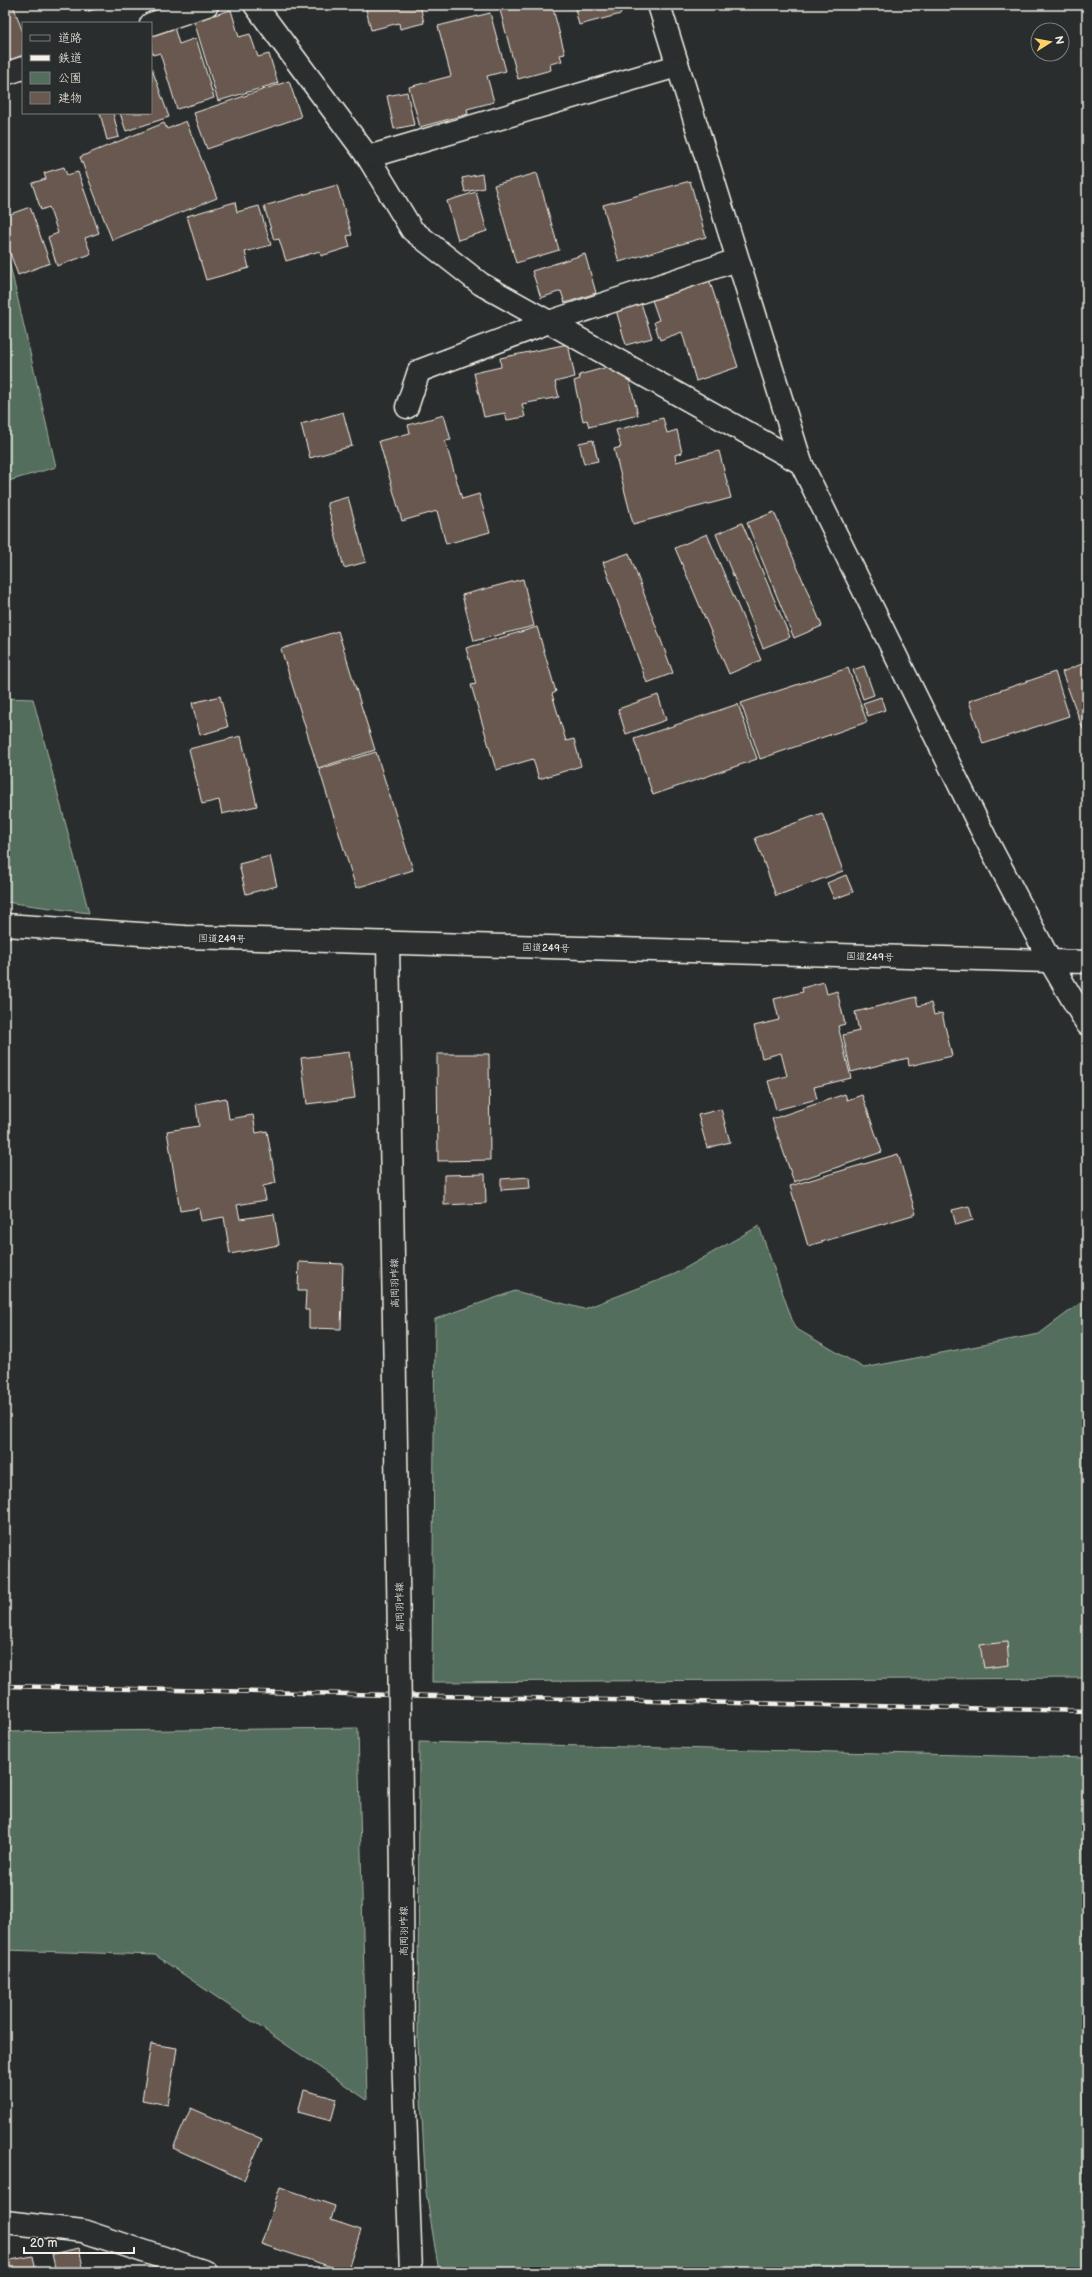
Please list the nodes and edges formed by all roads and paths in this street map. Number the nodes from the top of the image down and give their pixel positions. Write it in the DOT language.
graph roads {
  1 [pos="207,5"];
  2 [pos="254,5"];
  3 [pos="659,5"];
  4 [pos="152,24"];
  5 [pos="677,66"];
  6 [pos="22,68"];
  7 [pos="5,74"];
  8 [pos="368,157"];
  9 [pos="737,260"];
  10 [pos="549,322"];
  11 [pos="407,407"];
  12 [pos="801,463"];
  13 [pos="5,925"];
  14 [pos="388,942"];
  15 [pos="1050,961"];
  16 [pos="1087,962"];
  17 [pos="1087,1024"];
  18 [pos="5,2222"];
  19 [pos="206,2272"];
  20 [pos="411,2272"];
  1 -- 4 [label="main road"];
  2 -- 8 [label="main road"];
  3 -- 5 [label="main road"];
  5 -- 8 [label="main road"];
  5 -- 9 [label="main road"];
  6 -- 7 [label="main road"];
  8 -- 10 [label="main road"];
  9 -- 10 [label="main road"];
  9 -- 12 [label="main road"];
  10 -- 11 [label="main road"];
  10 -- 12 [label="main road"];
  12 -- 15 [label="main road"];
  13 -- 14 [label="main road, 国道249号"];
  14 -- 15 [label="main road, 国道249号"];
  14 -- 20 [label="main road, 高岡羽咋線, bridge"];
  15 -- 16 [label="main road, 国道249号"];
  15 -- 17 [label="main road"];
  18 -- 19 [label="main road"];
}
